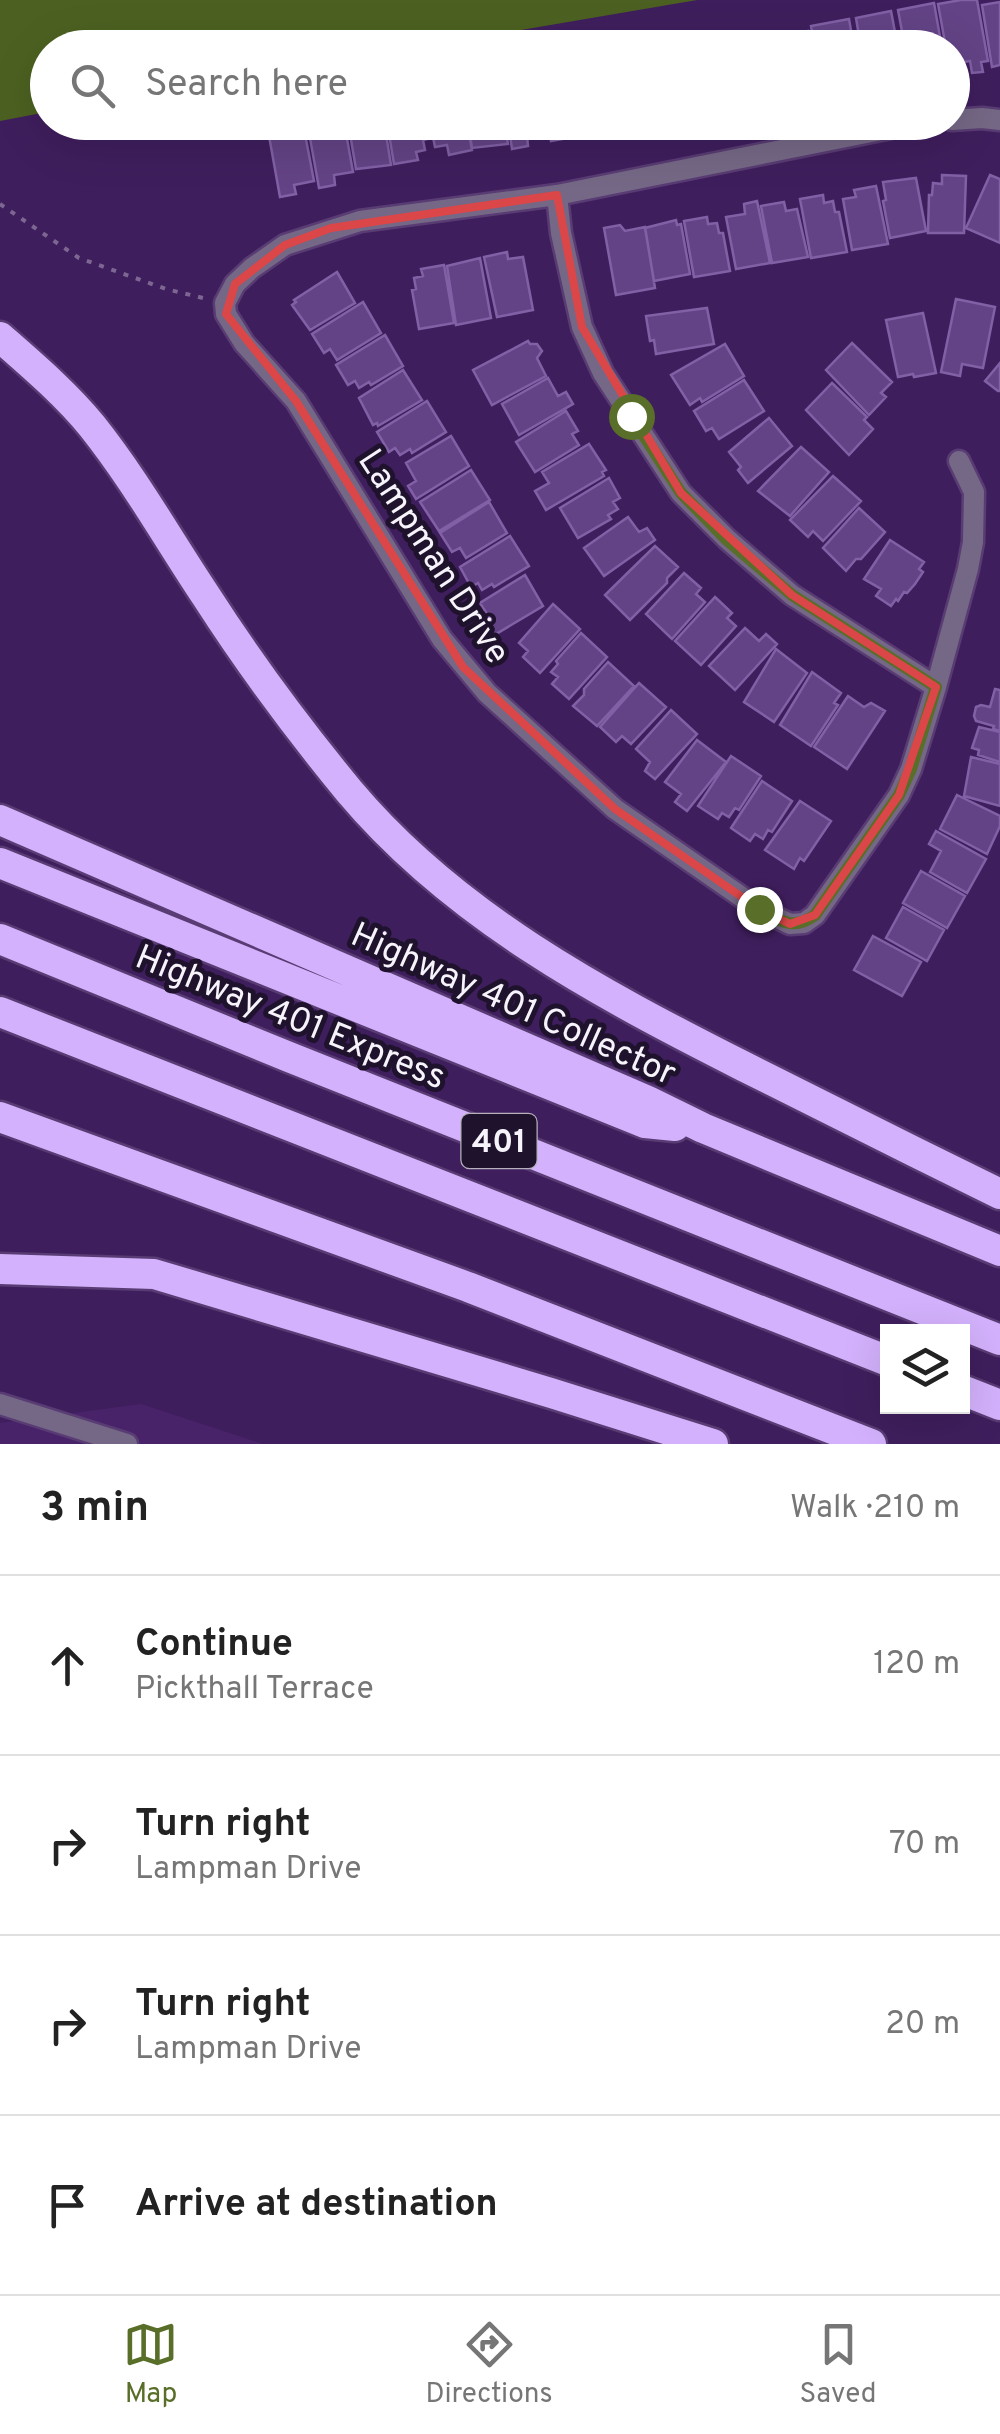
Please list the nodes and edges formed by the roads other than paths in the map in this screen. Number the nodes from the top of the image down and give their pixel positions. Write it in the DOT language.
graph roads {
  1 [pos="970,119"];
  2 [pos="1000,120"];
  3 [pos="830,140"];
  4 [pos="557,194"];
  5 [pos="0,337"];
  6 [pos="958,461"];
  7 [pos="936,687"];
  8 [pos="0,820"];
  9 [pos="0,863"];
  10 [pos="0,939"];
  11 [pos="0,1012"];
  12 [pos="0,1117"];
  13 [pos="703,1128"];
  14 [pos="1000,1194"];
  15 [pos="1000,1251"];
  16 [pos="0,1269"];
  17 [pos="1000,1340"];
  18 [pos="880,1358"];
  19 [pos="970,1393"];
  20 [pos="0,1404"];
  21 [pos="1000,1405"];
  22 [pos="127,1444"];
  23 [pos="713,1444"];
  24 [pos="871,1444"];
  1 -- 2 [label="street"];
  3 -- 4 [label="street"];
  4 -- 7 [label="street"];
  4 -- 7 [label="street, Lampman Drive"];
  5 -- 14 [label="highway"];
  6 -- 7 [label="street, Lampman Drive"];
  8 -- 13 [label="highway, Highway 401 Collector"];
  9 -- 13 [label="highway"];
  10 -- 17 [label="highway, Highway 401 Express / 401"];
  11 -- 18 [label="highway, 401"];
  12 -- 24 [label="highway"];
  13 -- 15 [label="highway, Highway 401 Collector"];
  16 -- 23 [label="highway"];
  19 -- 21 [label="highway"];
  20 -- 22 [label="street"];
}
